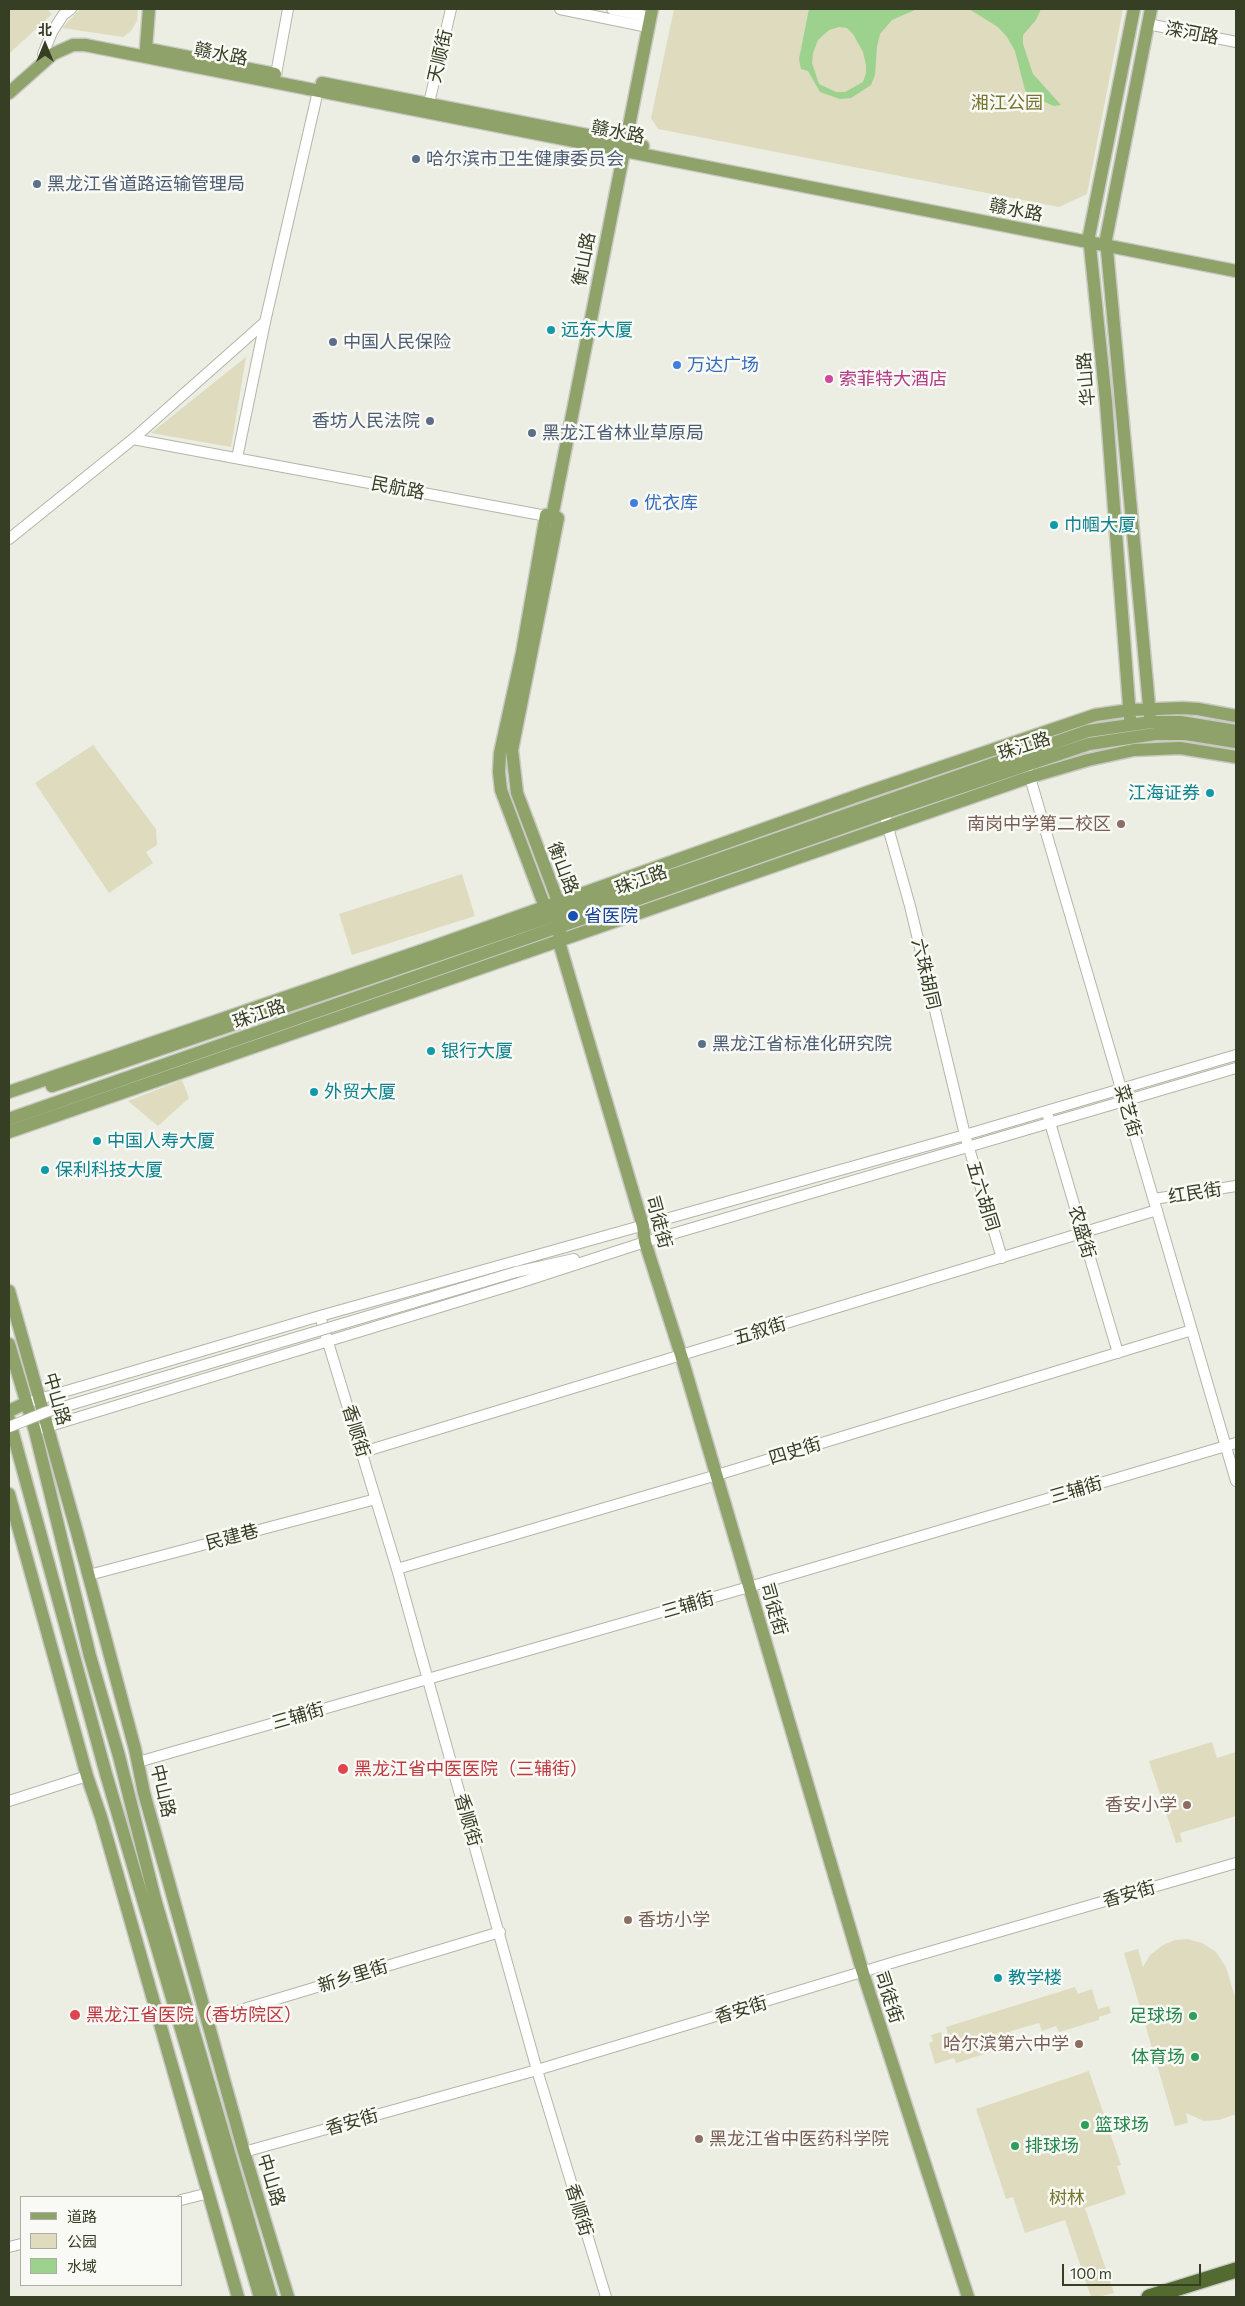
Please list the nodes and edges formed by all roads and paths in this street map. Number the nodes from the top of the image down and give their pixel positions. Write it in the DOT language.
graph roads {
  1 [pos="71,9"];
  2 [pos="149,9"];
  3 [pos="288,9"];
  4 [pos="451,9"];
  5 [pos="560,9"];
  6 [pos="612,9"];
  7 [pos="1134,9"];
  8 [pos="1151,9"];
  9 [pos="650,17"];
  10 [pos="1148,24"];
  11 [pos="1236,42"];
  12 [pos="146,48"];
  13 [pos="42,54"];
  14 [pos="276,74"];
  15 [pos="9,85"];
  16 [pos="318,91"];
  17 [pos="9,93"];
  18 [pos="429,102"];
  19 [pos="624,147"];
  20 [pos="1090,239"];
  21 [pos="1106,242"];
  22 [pos="1236,265"];
  23 [pos="1236,271"];
  24 [pos="265,322"];
  25 [pos="134,439"];
  26 [pos="238,458"];
  27 [pos="552,517"];
  28 [pos="9,539"];
  29 [pos="1130,710"];
  30 [pos="1236,716"];
  31 [pos="1151,722"];
  32 [pos="1132,730"];
  33 [pos="1236,731"];
  34 [pos="1019,740"];
  35 [pos="1236,742"];
  36 [pos="1154,748"];
  37 [pos="1134,750"];
  38 [pos="1236,757"];
  39 [pos="1025,758"];
  40 [pos="1030,777"];
  41 [pos="884,813"];
  42 [pos="888,826"];
  43 [pos="560,908"];
  44 [pos="547,912"];
  45 [pos="559,928"];
  46 [pos="559,942"];
  47 [pos="1236,1055"];
  48 [pos="1236,1068"];
  49 [pos="1122,1089"];
  50 [pos="9,1092"];
  51 [pos="1125,1100"];
  52 [pos="9,1101"];
  53 [pos="1046,1111"];
  54 [pos="9,1119"];
  55 [pos="1050,1123"];
  56 [pos="9,1132"];
  57 [pos="964,1135"];
  58 [pos="968,1147"];
  59 [pos="1236,1186"];
  60 [pos="1154,1199"];
  61 [pos="1157,1210"];
  62 [pos="643,1226"];
  63 [pos="1082,1233"];
  64 [pos="645,1242"];
  65 [pos="628,1248"];
  66 [pos="1002,1258"];
  67 [pos="9,1291"];
  68 [pos="320,1316"];
  69 [pos="1192,1330"];
  70 [pos="328,1341"];
  71 [pos="9,1344"];
  72 [pos="1118,1353"];
  73 [pos="681,1355"];
  74 [pos="40,1400"];
  75 [pos="26,1403"];
  76 [pos="9,1411"];
  77 [pos="9,1419"];
  78 [pos="41,1429"];
  79 [pos="11,1436"];
  80 [pos="1231,1445"];
  81 [pos="363,1452"];
  82 [pos="716,1475"];
  83 [pos="1236,1481"];
  84 [pos="9,1494"];
  85 [pos="376,1499"];
  86 [pos="397,1569"];
  87 [pos="89,1575"];
  88 [pos="749,1587"];
  89 [pos="56,1596"];
  90 [pos="100,1617"];
  91 [pos="47,1633"];
  92 [pos="71,1649"];
  93 [pos="90,1656"];
  94 [pos="428,1679"];
  95 [pos="100,1752"];
  96 [pos="119,1756"];
  97 [pos="138,1762"];
  98 [pos="87,1776"];
  99 [pos="144,1793"];
  100 [pos="9,1801"];
  101 [pos="101,1816"];
  102 [pos="1236,1863"];
  103 [pos="500,1932"];
  104 [pos="863,1973"];
  105 [pos="207,2020"];
  106 [pos="537,2070"];
  107 [pos="244,2152"];
  108 [pos="209,2193"];
  109 [pos="182,2200"];
  110 [pos="1236,2270"];
  111 [pos="1236,2280"];
  112 [pos="238,2297"];
  113 [pos="260,2297"];
  114 [pos="271,2297"];
  115 [pos="288,2297"];
  116 [pos="606,2297"];
  117 [pos="968,2297"];
  118 [pos="1149,2297"];
  119 [pos="1179,2297"];
  1 -- 13 [label="street, 赣水路"];
  2 -- 12 [label="main road"];
  3 -- 14 [label="street"];
  4 -- 18 [label="street, 天顺街"];
  5 -- 9 [label="street"];
  6 -- 9 [label="street"];
  7 -- 20 [label="main road, 华山路"];
  8 -- 10 [label="main road, 华山路"];
  9 -- 19 [label="main road, 衡山路"];
  10 -- 11 [label="street, 滦河路"];
  10 -- 21 [label="main road, 华山路"];
  12 -- 13 [label="main road, 赣水路"];
  12 -- 14 [label="main road, 赣水路"];
  13 -- 15 [label="main road, 赣水路"];
  14 -- 18 [label="main road, 赣水路"];
  16 -- 17 [label="main road, 赣水路"];
  16 -- 19 [label="main road, 赣水路"];
  16 -- 24 [label="street"];
  18 -- 19 [label="main road, 赣水路"];
  19 -- 20 [label="main road, 赣水路"];
  19 -- 27 [label="main road, 衡山路"];
  20 -- 21 [label="main road, 赣水路"];
  20 -- 29 [label="main road, 华山路"];
  21 -- 22 [label="main road, 赣水路"];
  21 -- 23 [label="main road, 赣水路"];
  21 -- 31 [label="main road, 华山路"];
  24 -- 25 [label="street"];
  24 -- 26 [label="street"];
  25 -- 26 [label="street, 民航路"];
  25 -- 28 [label="street"];
  26 -- 27 [label="street, 民航路"];
  27 -- 43 [label="main road, 衡山路"];
  27 -- 44 [label="main road, 衡山路"];
  29 -- 31 [label="main road, 珠江路"];
  29 -- 32 [label="main road, 华山路"];
  29 -- 34 [label="main road, 珠江路"];
  30 -- 31 [label="main road, 珠江路"];
  31 -- 32 [label="main road, 珠江路"];
  31 -- 33 [label="main road, 珠江路"];
  31 -- 35 [label="main road, 珠江路"];
  31 -- 36 [label="main road, 华山路"];
  32 -- 37 [label="main road, 华山路"];
  32 -- 39 [label="main road, 珠江路"];
  34 -- 39 [label="street, 菜艺街"];
  34 -- 43 [label="main road, 珠江路"];
  36 -- 37 [label="main road, 珠江路"];
  36 -- 38 [label="main road, 珠江路"];
  37 -- 40 [label="main road, 珠江路"];
  39 -- 40 [label="street, 菜艺街"];
  39 -- 41 [label="main road, 珠江路"];
  39 -- 43 [label="main road, 珠江路"];
  40 -- 42 [label="main road, 珠江路"];
  40 -- 49 [label="street, 菜艺街"];
  41 -- 42 [label="street, 六珠胡同"];
  41 -- 45 [label="main road, 珠江路"];
  42 -- 46 [label="main road, 珠江路"];
  42 -- 57 [label="street, 六珠胡同"];
  43 -- 44 [label="main road, 珠江路"];
  43 -- 45 [label="main road, 衡山路"];
  44 -- 45 [label="main road, 衡山路"];
  44 -- 50 [label="main road, 珠江路"];
  44 -- 52 [label="main road, 珠江路"];
  45 -- 46 [label="main road, 司徒街"];
  45 -- 54 [label="main road, 珠江路"];
  46 -- 56 [label="main road, 珠江路"];
  46 -- 62 [label="main road, 司徒街"];
  47 -- 49 [label="street"];
  48 -- 51 [label="street"];
  49 -- 51 [label="street, 菜艺街"];
  49 -- 53 [label="street"];
  51 -- 55 [label="street"];
  51 -- 60 [label="street, 菜艺街"];
  53 -- 55 [label="street, 农盛街"];
  53 -- 57 [label="street"];
  55 -- 58 [label="street"];
  55 -- 63 [label="street, 农盛街"];
  57 -- 58 [label="street, 五六胡同"];
  57 -- 62 [label="street"];
  58 -- 64 [label="street"];
  58 -- 66 [label="street, 五六胡同"];
  59 -- 60 [label="street, 红民街"];
  60 -- 61 [label="street, 菜艺街"];
  61 -- 63 [label="street, 五叙街"];
  61 -- 69 [label="street, 菜艺街"];
  62 -- 64 [label="main road, 司徒街"];
  62 -- 68 [label="street"];
  63 -- 66 [label="street, 五叙街"];
  63 -- 72 [label="street, 农盛街"];
  64 -- 65 [label="street"];
  64 -- 73 [label="main road, 司徒街"];
  65 -- 70 [label="street"];
  65 -- 79 [label="street, bridge"];
  66 -- 73 [label="street, 五叙街"];
  67 -- 74 [label="main road, 中山路"];
  68 -- 70 [label="street, 香顺街"];
  68 -- 74 [label="street"];
  69 -- 72 [label="street, 四史街"];
  69 -- 80 [label="street, 菜艺街"];
  70 -- 78 [label="street"];
  70 -- 81 [label="street, 香顺街"];
  71 -- 75 [label="main road, 中山路"];
  72 -- 82 [label="street, 四史街"];
  73 -- 81 [label="street, 五叙街"];
  73 -- 82 [label="main road, 司徒街"];
  74 -- 75 [label="street"];
  74 -- 78 [label="main road, 中山路"];
  75 -- 76 [label="main road"];
  75 -- 78 [label="main road, 中山路"];
  77 -- 79 [label="main road"];
  78 -- 79 [label="main road"];
  78 -- 87 [label="main road, 中山路"];
  78 -- 93 [label="main road, 中山路"];
  79 -- 89 [label="main road"];
  80 -- 83 [label="street, 菜艺街"];
  80 -- 88 [label="street, 三辅街"];
  81 -- 85 [label="street, 香顺街"];
  82 -- 86 [label="street, 四史街"];
  82 -- 88 [label="main road, 司徒街"];
  84 -- 91 [label="main road"];
  85 -- 86 [label="street, 香顺街"];
  85 -- 87 [label="street, 民建巷"];
  86 -- 94 [label="street, 香顺街"];
  87 -- 90 [label="main road, 中山路"];
  88 -- 94 [label="street, 三辅街"];
  88 -- 104 [label="main road, 司徒街"];
  89 -- 91 [label="main road"];
  89 -- 92 [label="main road"];
  90 -- 93 [label="main road"];
  90 -- 97 [label="main road, 中山路"];
  91 -- 92 [label="main road"];
  91 -- 98 [label="main road"];
  92 -- 95 [label="main road"];
  93 -- 96 [label="main road, 中山路"];
  94 -- 97 [label="street, 三辅街"];
  94 -- 103 [label="street, 香顺街"];
  95 -- 101 [label="main road"];
  95 -- 113 [label="main road"];
  96 -- 99 [label="main road"];
  96 -- 114 [label="main road, 中山路"];
  97 -- 99 [label="main road, 中山路"];
  98 -- 100 [label="street"];
  98 -- 101 [label="main road"];
  99 -- 105 [label="main road, 中山路"];
  101 -- 108 [label="main road"];
  102 -- 104 [label="street, 香安街"];
  103 -- 105 [label="street, 新乡里街"];
  103 -- 106 [label="street, 香顺街"];
  104 -- 106 [label="street, 香安街"];
  104 -- 117 [label="main road, 司徒街"];
  105 -- 107 [label="main road, 中山路"];
  106 -- 107 [label="street, 香安街"];
  106 -- 116 [label="street, 香顺街"];
  107 -- 115 [label="main road, 中山路"];
  108 -- 109 [label="street"];
  108 -- 112 [label="main road"];
  110 -- 118 [label="highway"];
  111 -- 119 [label="highway"];
}
